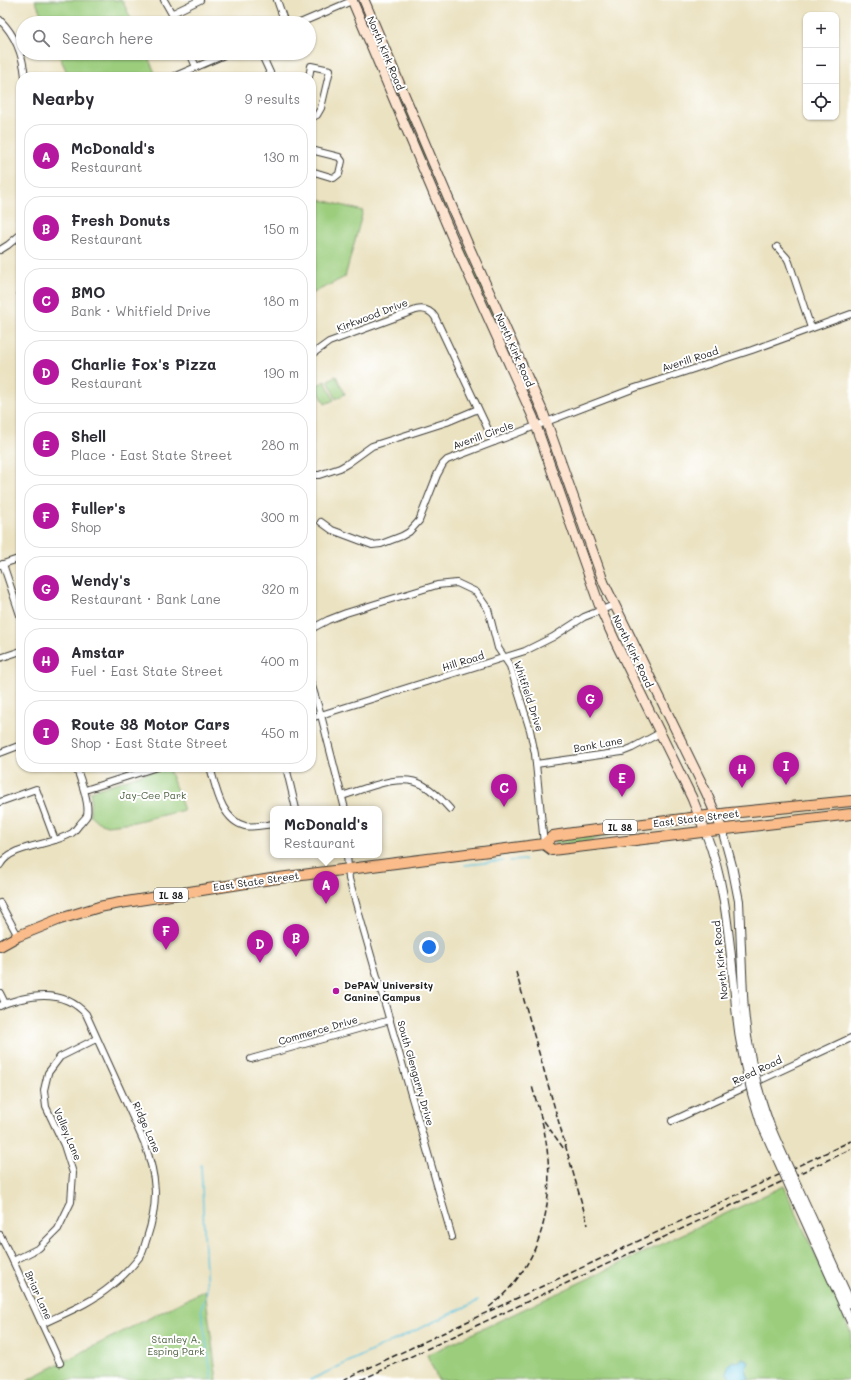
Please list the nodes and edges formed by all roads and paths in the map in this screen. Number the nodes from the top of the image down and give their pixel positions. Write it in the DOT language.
graph roads {
  1 [pos="164,0"];
  2 [pos="200,0"];
  3 [pos="277,0"];
  4 [pos="352,0"];
  5 [pos="364,0"];
  6 [pos="173,13"];
  7 [pos="174,16"];
  8 [pos="283,16"];
  9 [pos="316,16"];
  10 [pos="0,20"];
  11 [pos="16,42"];
  12 [pos="22,60"];
  13 [pos="193,60"];
  14 [pos="212,60"];
  15 [pos="265,60"];
  16 [pos="196,67"];
  17 [pos="24,72"];
  18 [pos="190,72"];
  19 [pos="270,72"];
  20 [pos="310,72"];
  21 [pos="316,115"];
  22 [pos="316,151"];
  23 [pos="316,173"];
  24 [pos="16,238"];
  25 [pos="777,247"];
  26 [pos="0,250"];
  27 [pos="851,314"];
  28 [pos="811,328"];
  29 [pos="316,351"];
  30 [pos="478,409"];
  31 [pos="546,422"];
  32 [pos="536,426"];
  33 [pos="494,442"];
  34 [pos="316,475"];
  35 [pos="321,522"];
  36 [pos="16,560"];
  37 [pos="1,565"];
  38 [pos="16,605"];
  39 [pos="614,605"];
  40 [pos="601,610"];
  41 [pos="316,626"];
  42 [pos="16,653"];
  43 [pos="0,658"];
  44 [pos="505,658"];
  45 [pos="316,699"];
  46 [pos="321,715"];
  47 [pos="316,716"];
  48 [pos="660,733"];
  49 [pos="16,747"];
  50 [pos="0,753"];
  51 [pos="536,764"];
  52 [pos="78,772"];
  53 [pos="141,772"];
  54 [pos="212,772"];
  55 [pos="287,772"];
  56 [pos="85,790"];
  57 [pos="342,796"];
  58 [pos="851,800"];
  59 [pos="0,802"];
  60 [pos="295,806"];
  61 [pos="344,806"];
  62 [pos="450,809"];
  63 [pos="851,814"];
  64 [pos="716,815"];
  65 [pos="700,817"];
  66 [pos="270,824"];
  67 [pos="722,829"];
  68 [pos="705,831"];
  69 [pos="55,840"];
  70 [pos="544,844"];
  71 [pos="346,858"];
  72 [pos="0,865"];
  73 [pos="348,869"];
  74 [pos="0,903"];
  75 [pos="18,936"];
  76 [pos="0,946"];
  77 [pos="0,993"];
  78 [pos="739,995"];
  79 [pos="3,1004"];
  80 [pos="390,1020"];
  81 [pos="851,1038"];
  82 [pos="96,1039"];
  83 [pos="251,1059"];
  84 [pos="672,1121"];
  85 [pos="0,1235"];
  86 [pos="452,1237"];
  87 [pos="13,1261"];
  88 [pos="851,1304"];
  89 [pos="851,1322"];
  90 [pos="42,1324"];
  91 [pos="60,1363"];
  1 -- 6 [label="street"];
  2 -- 6 [label="street"];
  3 -- 8 [label="street"];
  4 -- 9 [label="street"];
  4 -- 32 [label="main road, North Kirk Road"];
  5 -- 31 [label="main road, North Kirk Road"];
  6 -- 7 [label="street"];
  10 -- 11 [label="street"];
  12 -- 17 [label="street"];
  13 -- 16 [label="street"];
  14 -- 16 [label="street"];
  15 -- 19 [label="street"];
  16 -- 18 [label="street"];
  20 -- 21 [label="street"];
  22 -- 23 [label="street"];
  24 -- 26 [label="street"];
  25 -- 28 [label="street"];
  27 -- 28 [label="street, Averill Road"];
  28 -- 31 [label="street, Averill Road"];
  29 -- 30 [label="street, Kirkwood Drive"];
  30 -- 33 [label="street, Kirkwood Drive"];
  30 -- 34 [label="street"];
  31 -- 32 [label="street, Averill Road"];
  31 -- 39 [label="main road, North Kirk Road"];
  32 -- 33 [label="street, Averill Circle"];
  32 -- 40 [label="main road, North Kirk Road"];
  33 -- 35 [label="street, Averill Circle"];
  36 -- 37 [label="street"];
  37 -- 38 [label="street"];
  39 -- 40 [label="street, Hill Road"];
  39 -- 64 [label="main road, North Kirk Road"];
  40 -- 44 [label="street, Hill Road"];
  40 -- 48 [label="main road, North Kirk Road"];
  41 -- 44 [label="street, Whitfield Drive"];
  42 -- 43 [label="street"];
  44 -- 46 [label="street, Hill Road"];
  44 -- 51 [label="street, Whitfield Drive"];
  45 -- 46 [label="street"];
  46 -- 47 [label="street, Hill Road"];
  46 -- 57 [label="street"];
  48 -- 51 [label="street, Bank Lane"];
  48 -- 65 [label="main road, North Kirk Road"];
  49 -- 50 [label="street"];
  51 -- 70 [label="street, Whitfield Drive"];
  52 -- 56 [label="street"];
  53 -- 56 [label="street"];
  54 -- 66 [label="street"];
  55 -- 60 [label="street"];
  56 -- 69 [label="street"];
  57 -- 61 [label="street"];
  57 -- 62 [label="street"];
  58 -- 64 [label="main road, East State Street / IL 38"];
  59 -- 69 [label="street"];
  63 -- 67 [label="main road, East State Street / IL 38"];
  64 -- 65 [label="main road, East State Street / IL 38"];
  64 -- 67 [label="main road, North Kirk Road"];
  65 -- 68 [label="main road, North Kirk Road"];
  65 -- 70 [label="main road, East State Street / IL 38"];
  67 -- 68 [label="main road, East State Street / IL 38"];
  67 -- 78 [label="street, North Kirk Road"];
  68 -- 70 [label="main road, East State Street / IL 38"];
  68 -- 78 [label="street, North Kirk Road"];
  69 -- 72 [label="street"];
  70 -- 73 [label="main road, East State Street / IL 38"];
  71 -- 73 [label="street, South Glengarry Drive"];
  73 -- 75 [label="main road, East State Street / IL 38"];
  73 -- 80 [label="street, South Glengarry Drive"];
  74 -- 75 [label="street"];
  75 -- 76 [label="main road, East State Street / IL 38"];
  77 -- 79 [label="street, Ridge Lane"];
  78 -- 88 [label="street, North Kirk Road, bridge"];
  78 -- 89 [label="street, North Kirk Road, bridge"];
  79 -- 82 [label="street, Ridge Lane"];
  80 -- 83 [label="street, Commerce Drive"];
  80 -- 86 [label="street, South Glengarry Drive"];
  81 -- 84 [label="street, Reed Road"];
  82 -- 87 [label="street, Valley Lane"];
  82 -- 90 [label="street, Ridge Lane"];
  85 -- 87 [label="street, Briar Lane"];
  87 -- 90 [label="street, Briar Lane"];
  90 -- 91 [label="street, Briar Lane"];
}
